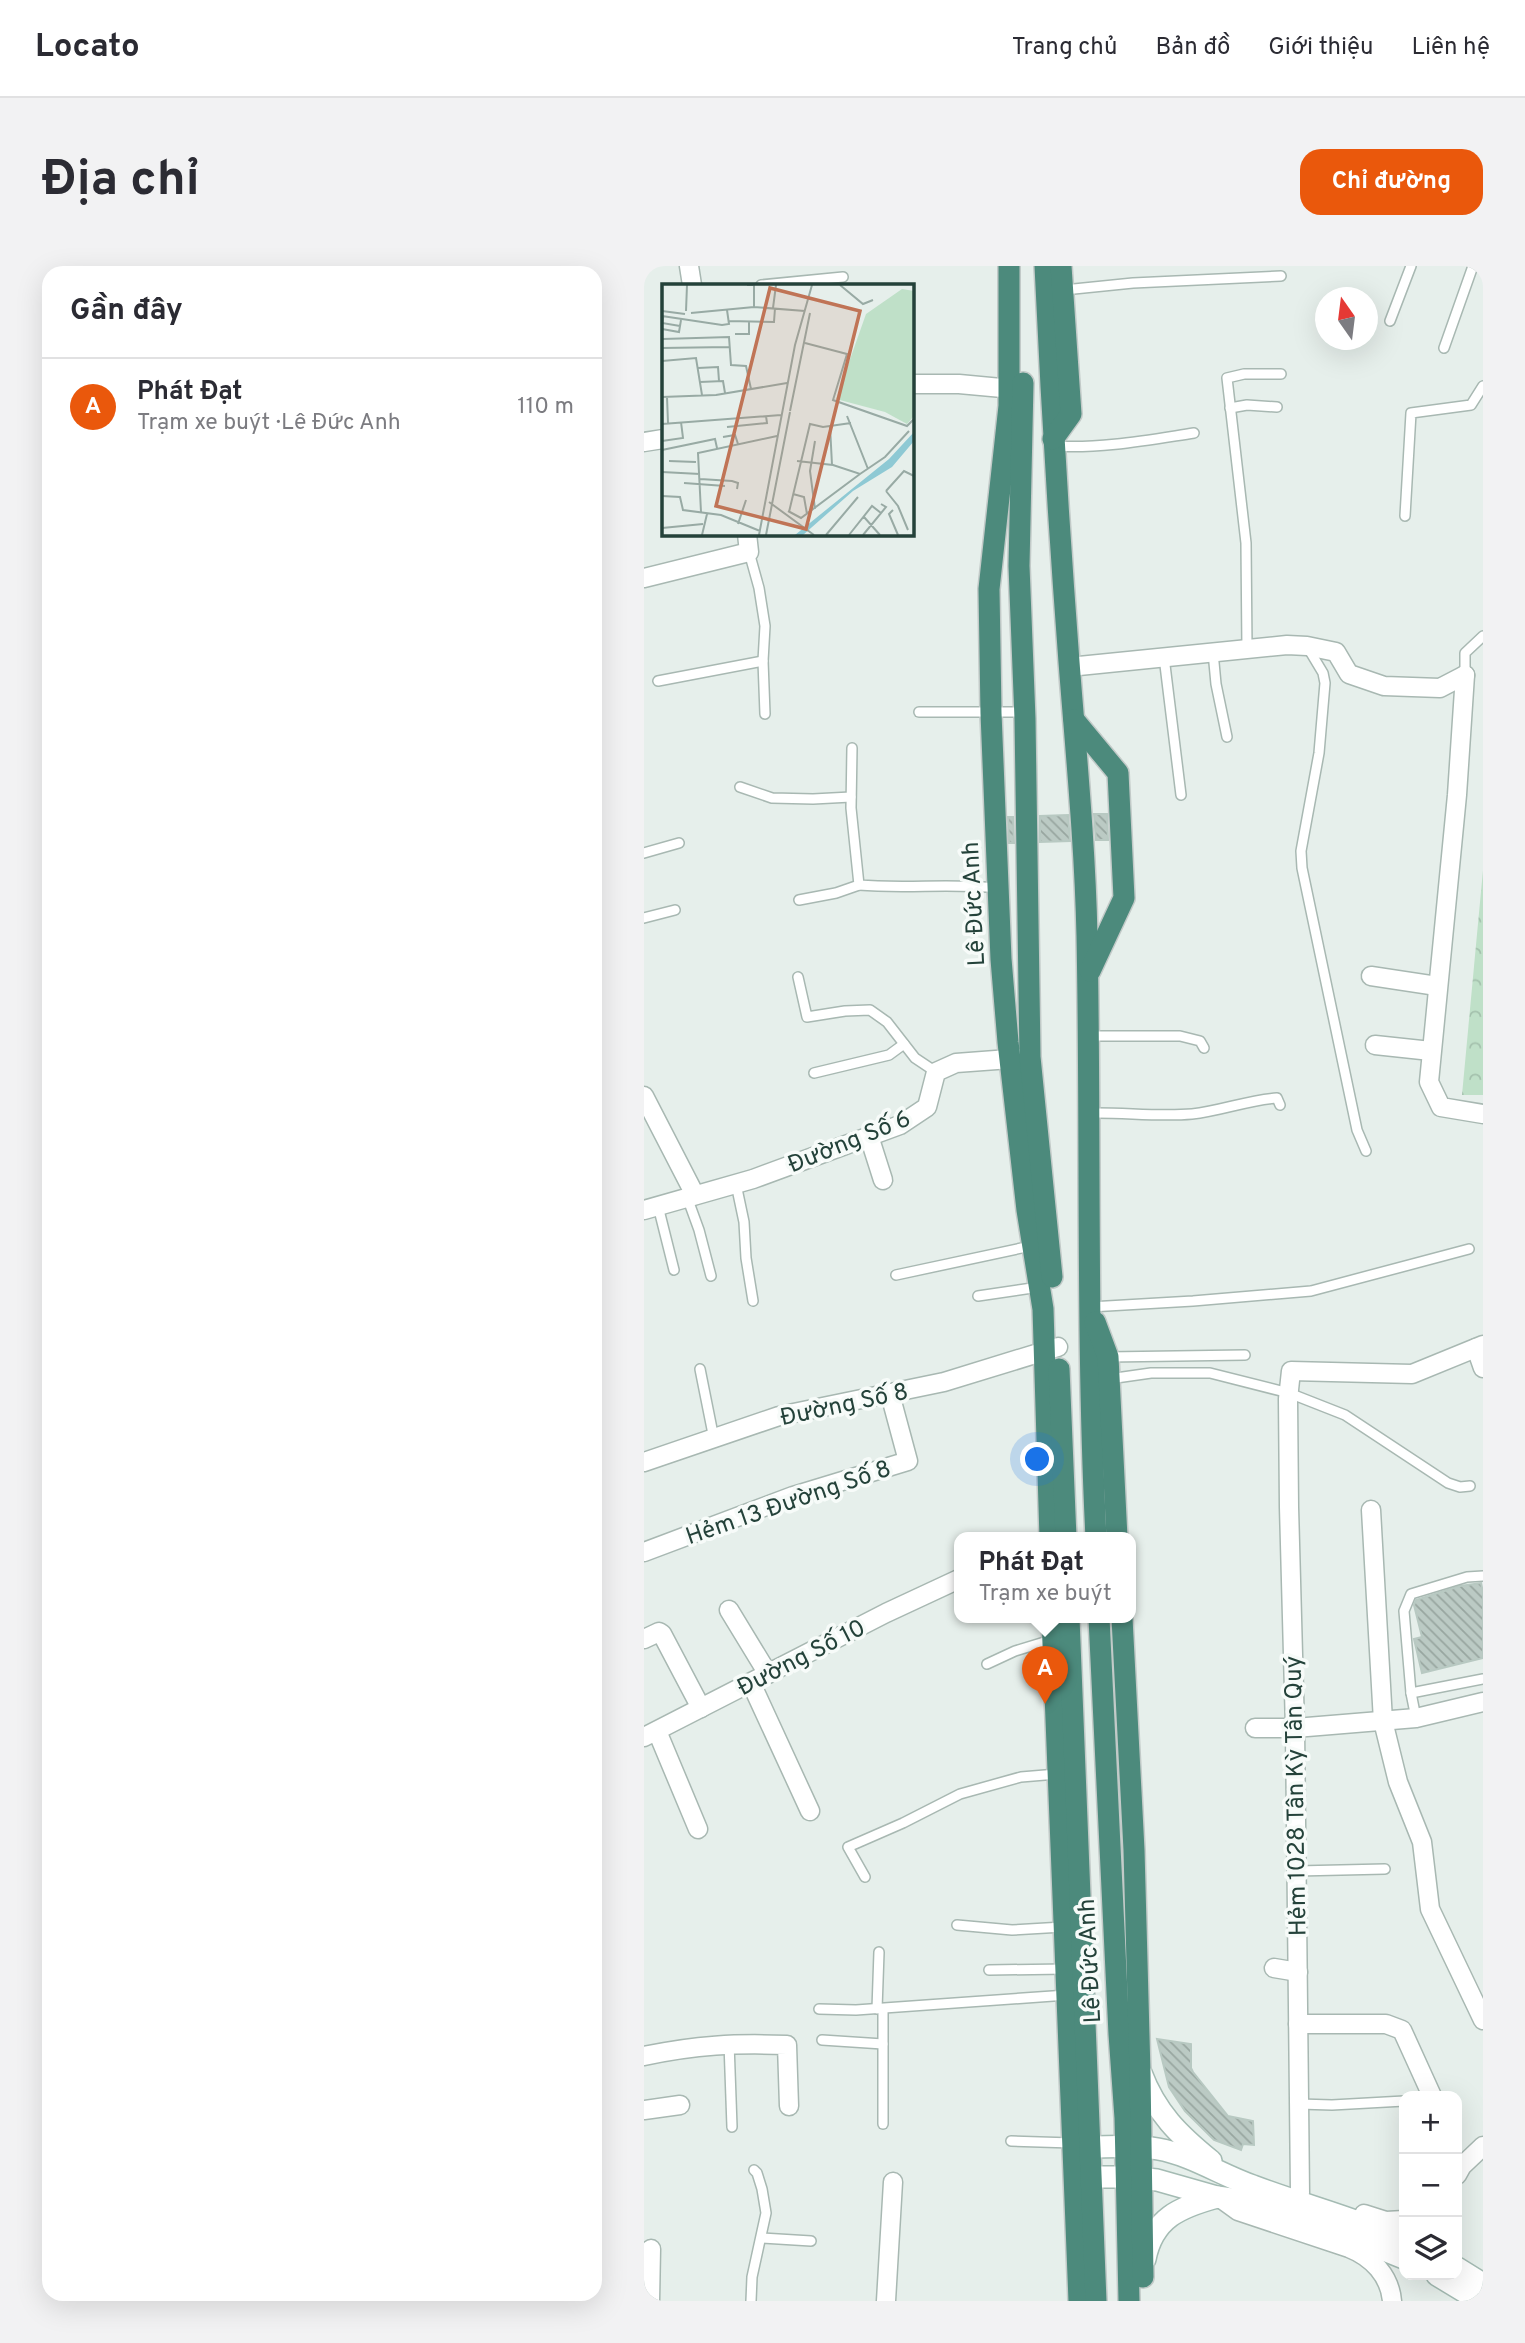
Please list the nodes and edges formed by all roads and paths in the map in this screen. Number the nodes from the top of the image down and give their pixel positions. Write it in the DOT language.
graph roads {
  1 [pos="689,266"];
  2 [pos="1009,266"];
  3 [pos="1019,266"];
  4 [pos="1045,266"];
  5 [pos="1061,266"];
  6 [pos="1411,266"];
  7 [pos="1473,266"];
  8 [pos="1281,276"];
  9 [pos="843,277"];
  10 [pos="692,284"];
  11 [pos="771,284"];
  12 [pos="1062,290"];
  13 [pos="1391,321"];
  14 [pos="1444,348"];
  15 [pos="1281,374"];
  16 [pos="914,384"];
  17 [pos="1483,386"];
  18 [pos="1016,389"];
  19 [pos="1277,407"];
  20 [pos="1230,408"];
  21 [pos="1194,433"];
  22 [pos="662,439"];
  23 [pos="644,442"];
  24 [pos="1053,442"];
  25 [pos="1405,516"];
  26 [pos="747,536"];
  27 [pos="748,552"];
  28 [pos="644,578"];
  29 [pos="1483,636"];
  30 [pos="1307,646"];
  31 [pos="1247,649"];
  32 [pos="1213,652"];
  33 [pos="1164,657"];
  34 [pos="763,661"];
  35 [pos="1069,667"];
  36 [pos="1465,674"];
  37 [pos="658,681"];
  38 [pos="919,712"];
  39 [pos="1025,712"];
  40 [pos="991,713"];
  41 [pos="765,714"];
  42 [pos="1074,720"];
  43 [pos="1227,737"];
  44 [pos="852,748"];
  45 [pos="740,787"];
  46 [pos="1181,795"];
  47 [pos="851,797"];
  48 [pos="679,844"];
  49 [pos="644,853"];
  50 [pos="859,885"];
  51 [pos="998,888"];
  52 [pos="799,901"];
  53 [pos="674,910"];
  54 [pos="644,918"];
  55 [pos="1371,976"];
  56 [pos="798,977"];
  57 [pos="1086,979"];
  58 [pos="1437,986"];
  59 [pos="1089,1036"];
  60 [pos="904,1044"];
  61 [pos="1375,1045"];
  62 [pos="1204,1048"];
  63 [pos="1431,1051"];
  64 [pos="1020,1059"];
  65 [pos="936,1072"];
  66 [pos="814,1073"];
  67 [pos="644,1096"];
  68 [pos="1280,1105"];
  69 [pos="1087,1113"];
  70 [pos="1483,1114"];
  71 [pos="869,1136"];
  72 [pos="1366,1151"];
  73 [pos="883,1180"];
  74 [pos="736,1184"];
  75 [pos="691,1196"];
  76 [pos="651,1208"];
  77 [pos="1040,1244"];
  78 [pos="1469,1248"];
  79 [pos="674,1270"];
  80 [pos="896,1275"];
  81 [pos="711,1276"];
  82 [pos="1046,1286"];
  83 [pos="978,1296"];
  84 [pos="753,1301"];
  85 [pos="1090,1307"];
  86 [pos="1479,1347"];
  87 [pos="1051,1349"];
  88 [pos="1245,1355"];
  89 [pos="1108,1368"];
  90 [pos="1483,1368"];
  91 [pos="701,1369"];
  92 [pos="890,1394"];
  93 [pos="1289,1396"];
  94 [pos="714,1438"];
  95 [pos="644,1462"];
  96 [pos="1470,1486"];
  97 [pos="1371,1510"];
  98 [pos="1053,1532"];
  99 [pos="1096,1532"];
  100 [pos="1117,1532"];
  101 [pos="644,1552"];
  102 [pos="1483,1576"];
  103 [pos="954,1581"];
  104 [pos="729,1610"];
  105 [pos="1069,1623"];
  106 [pos="1099,1623"];
  107 [pos="1122,1623"];
  108 [pos="1052,1629"];
  109 [pos="644,1639"];
  110 [pos="987,1664"];
  111 [pos="768,1674"];
  112 [pos="1483,1679"];
  113 [pos="751,1683"];
  114 [pos="1411,1693"];
  115 [pos="1483,1702"];
  116 [pos="701,1708"];
  117 [pos="1416,1718"];
  118 [pos="1383,1721"];
  119 [pos="1255,1728"];
  120 [pos="1295,1728"];
  121 [pos="650,1734"];
  122 [pos="1057,1774"];
  123 [pos="1131,1799"];
  124 [pos="1108,1800"];
  125 [pos="810,1811"];
  126 [pos="698,1829"];
  127 [pos="1385,1869"];
  128 [pos="1297,1871"];
  129 [pos="865,1877"];
  130 [pos="957,1925"];
  131 [pos="1065,1927"];
  132 [pos="878,1952"];
  133 [pos="1274,1968"];
  134 [pos="1066,1969"];
  135 [pos="989,1970"];
  136 [pos="1298,1972"];
  137 [pos="1067,1995"];
  138 [pos="819,2009"];
  139 [pos="880,2009"];
  140 [pos="1483,2020"];
  141 [pos="1298,2024"];
  142 [pos="822,2040"];
  143 [pos="729,2043"];
  144 [pos="883,2044"];
  145 [pos="644,2056"];
  146 [pos="1140,2073"];
  147 [pos="1430,2091"];
  148 [pos="1399,2101"];
  149 [pos="1299,2104"];
  150 [pos="680,2105"];
  151 [pos="789,2106"];
  152 [pos="644,2110"];
  153 [pos="883,2124"];
  154 [pos="732,2127"];
  155 [pos="1011,2141"];
  156 [pos="1080,2145"];
  157 [pos="1483,2146"];
  158 [pos="1133,2147"];
  159 [pos="1462,2164"];
  160 [pos="754,2170"];
  161 [pos="1227,2174"];
  162 [pos="1090,2177"];
  163 [pos="1134,2177"];
  164 [pos="892,2182"];
  165 [pos="1247,2193"];
  166 [pos="1300,2193"];
  167 [pos="1217,2197"];
  168 [pos="1395,2221"];
  169 [pos="762,2238"];
  170 [pos="1399,2238"];
  171 [pos="811,2241"];
  172 [pos="651,2249"];
  173 [pos="1399,2256"];
  174 [pos="1462,2271"];
  175 [pos="1136,2278"];
  176 [pos="1445,2280"];
  177 [pos="1483,2284"];
  178 [pos="650,2301"];
  179 [pos="751,2301"];
  180 [pos="886,2301"];
  181 [pos="1079,2301"];
  182 [pos="1096,2301"];
  183 [pos="1129,2301"];
  184 [pos="1143,2301"];
  185 [pos="1392,2301"];
  186 [pos="1480,2301"];
  1 -- 10 [label="street"];
  2 -- 18 [label="highway, Lê Đức Anh"];
  3 -- 18 [label="highway, Lê Đức Anh"];
  4 -- 24 [label="highway"];
  5 -- 12 [label="highway"];
  6 -- 13 [label="lane"];
  7 -- 14 [label="lane"];
  8 -- 12 [label="lane"];
  9 -- 11 [label="lane"];
  12 -- 24 [label="highway"];
  15 -- 20 [label="lane"];
  16 -- 18 [label="street"];
  17 -- 25 [label="lane"];
  18 -- 39 [label="highway, Lê Đức Anh"];
  18 -- 40 [label="highway, Lê Đức Anh"];
  19 -- 20 [label="lane"];
  20 -- 31 [label="lane"];
  21 -- 24 [label="lane"];
  22 -- 23 [label="street"];
  24 -- 35 [label="highway"];
  26 -- 27 [label="street"];
  27 -- 28 [label="street"];
  27 -- 34 [label="lane"];
  29 -- 36 [label="lane"];
  30 -- 31 [label="street"];
  30 -- 36 [label="street"];
  30 -- 72 [label="lane"];
  31 -- 32 [label="street"];
  32 -- 33 [label="street"];
  32 -- 43 [label="lane"];
  33 -- 35 [label="street"];
  33 -- 46 [label="lane"];
  34 -- 37 [label="lane"];
  34 -- 41 [label="lane"];
  35 -- 42 [label="highway"];
  36 -- 58 [label="street"];
  38 -- 40 [label="lane"];
  39 -- 40 [label="lane"];
  39 -- 64 [label="highway, Lê Đức Anh"];
  40 -- 51 [label="highway, Lê Đức Anh"];
  42 -- 57 [label="highway"];
  42 -- 57 [label="highway"];
  44 -- 47 [label="lane"];
  45 -- 47 [label="lane"];
  47 -- 50 [label="lane"];
  48 -- 49 [label="lane"];
  50 -- 51 [label="lane"];
  50 -- 52 [label="lane"];
  51 -- 64 [label="highway, Lê Đức Anh"];
  53 -- 54 [label="lane"];
  55 -- 58 [label="street"];
  56 -- 60 [label="lane"];
  57 -- 59 [label="highway"];
  58 -- 63 [label="street"];
  59 -- 62 [label="lane"];
  59 -- 69 [label="highway"];
  60 -- 65 [label="lane"];
  60 -- 66 [label="lane"];
  61 -- 63 [label="street"];
  63 -- 70 [label="street"];
  64 -- 65 [label="street"];
  64 -- 77 [label="highway, Lê Đức Anh"];
  65 -- 71 [label="street, Đường Số 6"];
  67 -- 75 [label="street"];
  68 -- 69 [label="lane"];
  69 -- 85 [label="highway"];
  71 -- 73 [label="street"];
  71 -- 74 [label="street, Đường Số 6"];
  74 -- 75 [label="street, Đường Số 6"];
  74 -- 84 [label="lane"];
  75 -- 76 [label="street, Đường Số 6"];
  75 -- 81 [label="lane"];
  76 -- 79 [label="lane"];
  77 -- 80 [label="lane"];
  77 -- 82 [label="highway, Lê Đức Anh"];
  78 -- 85 [label="lane"];
  82 -- 83 [label="lane"];
  82 -- 87 [label="highway, Lê Đức Anh"];
  85 -- 89 [label="highway"];
  85 -- 99 [label="highway"];
  86 -- 90 [label="street"];
  86 -- 93 [label="street"];
  87 -- 92 [label="street, Đường Số 8"];
  87 -- 98 [label="highway, Lê Đức Anh"];
  88 -- 89 [label="lane"];
  89 -- 93 [label="lane"];
  89 -- 100 [label="highway"];
  91 -- 94 [label="lane"];
  92 -- 94 [label="street, Đường Số 8"];
  92 -- 101 [label="street, Hẻm 13 Đường Số 8"];
  93 -- 96 [label="lane"];
  93 -- 120 [label="street, Hẻm 1028 Tân Kỳ Tân Quý"];
  94 -- 95 [label="street, Đường Số 8"];
  97 -- 118 [label="street"];
  102 -- 114 [label="lane"];
  103 -- 111 [label="street, Đường Số 10"];
  104 -- 111 [label="street"];
  105 -- 156 [label="highway, Lê Đức Anh"];
  106 -- 124 [label="highway, Lê Đức Anh"];
  107 -- 123 [label="highway, Lê Đức Anh"];
  108 -- 110 [label="lane"];
  108 -- 122 [label="highway, Lê Đức Anh"];
  109 -- 116 [label="street"];
  111 -- 113 [label="street, Đường Số 10"];
  112 -- 114 [label="lane"];
  113 -- 116 [label="street, Đường Số 10"];
  113 -- 125 [label="street"];
  114 -- 117 [label="lane"];
  115 -- 117 [label="street"];
  116 -- 121 [label="street, Đường Số 10"];
  117 -- 118 [label="street"];
  118 -- 120 [label="street"];
  118 -- 140 [label="street"];
  119 -- 120 [label="street"];
  120 -- 128 [label="street, Hẻm 1028 Tân Kỳ Tân Quý"];
  121 -- 126 [label="street"];
  122 -- 129 [label="lane"];
  122 -- 131 [label="highway, Lê Đức Anh"];
  123 -- 124 [label="highway"];
  123 -- 146 [label="highway, Lê Đức Anh"];
  124 -- 158 [label="highway, Lê Đức Anh"];
  127 -- 128 [label="lane"];
  128 -- 136 [label="street, Hẻm 1028 Tân Kỳ Tân Quý"];
  130 -- 131 [label="lane"];
  131 -- 134 [label="highway, Lê Đức Anh"];
  132 -- 139 [label="lane"];
  133 -- 136 [label="street"];
  134 -- 135 [label="lane"];
  134 -- 137 [label="highway, Lê Đức Anh"];
  136 -- 141 [label="street, Hẻm 1028 Tân Kỳ Tân Quý"];
  137 -- 139 [label="lane"];
  137 -- 156 [label="highway, Lê Đức Anh"];
  138 -- 139 [label="lane"];
  139 -- 144 [label="lane"];
  141 -- 147 [label="street"];
  141 -- 149 [label="street, Hẻm 1028 Tân Kỳ Tân Quý"];
  142 -- 144 [label="lane"];
  143 -- 145 [label="street"];
  143 -- 151 [label="street"];
  143 -- 154 [label="lane"];
  144 -- 153 [label="lane"];
  146 -- 158 [label="highway, Lê Đức Anh"];
  146 -- 161 [label="main road"];
  148 -- 149 [label="lane"];
  149 -- 166 [label="street, Hẻm 1028 Tân Kỳ Tân Quý"];
  150 -- 152 [label="street"];
  155 -- 156 [label="lane"];
  156 -- 158 [label="main road"];
  156 -- 162 [label="highway, Lê Đức Anh"];
  156 -- 181 [label="highway, Lê Đức Anh"];
  157 -- 159 [label="street"];
  158 -- 161 [label="main road"];
  158 -- 163 [label="highway, Lê Đức Anh"];
  160 -- 169 [label="lane"];
  161 -- 165 [label="main road"];
  161 -- 166 [label="street"];
  162 -- 163 [label="main road"];
  162 -- 182 [label="highway, Lê Đức Anh"];
  163 -- 167 [label="main road"];
  163 -- 175 [label="highway, Lê Đức Anh"];
  164 -- 180 [label="street"];
  165 -- 167 [label="main road"];
  165 -- 170 [label="main road"];
  165 -- 173 [label="main road"];
  166 -- 168 [label="street"];
  167 -- 175 [label="main road"];
  167 -- 185 [label="street"];
  169 -- 171 [label="lane"];
  169 -- 179 [label="lane"];
  172 -- 178 [label="street"];
  174 -- 177 [label="main road"];
  175 -- 183 [label="highway, Lê Đức Anh"];
  175 -- 184 [label="highway, Lê Đức Anh"];
  176 -- 186 [label="main road"];
}
